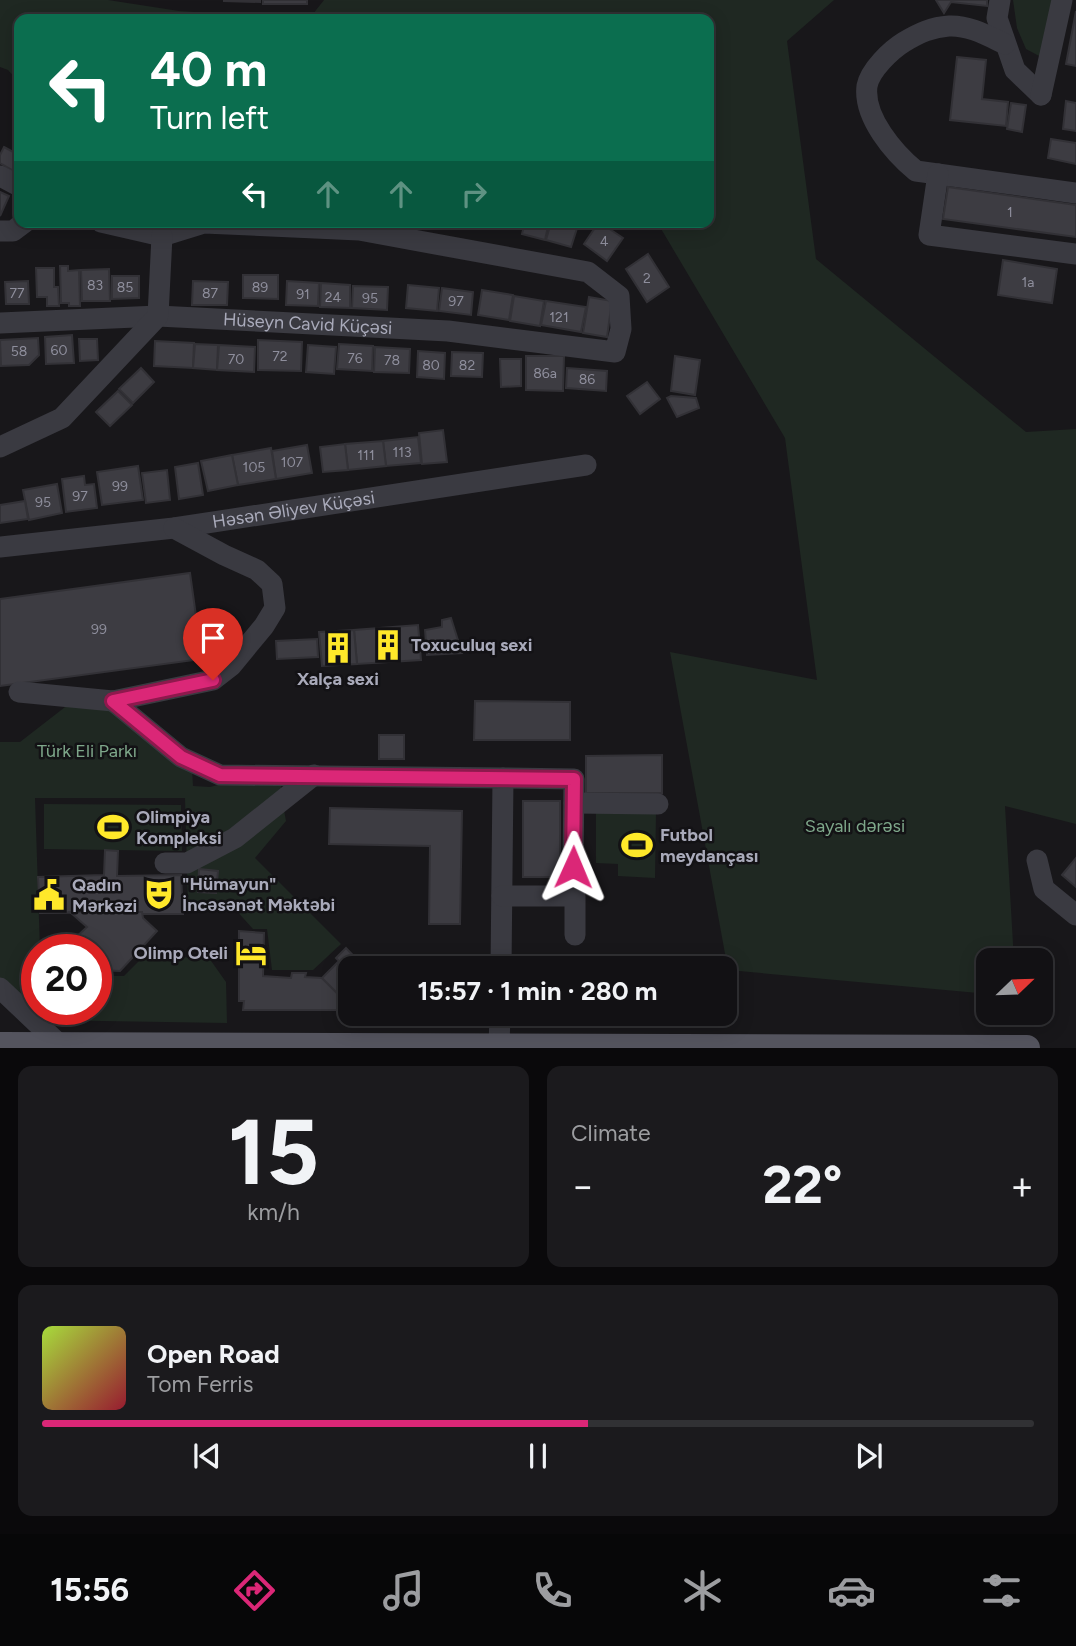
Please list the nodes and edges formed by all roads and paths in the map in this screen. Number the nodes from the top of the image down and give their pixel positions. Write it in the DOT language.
graph roads {
  1 [pos="1000,0"];
  2 [pos="1062,0"];
  3 [pos="1005,44"];
  4 [pos="938,174"];
  5 [pos="1076,193"];
  6 [pos="17,228"];
  7 [pos="127,228"];
  8 [pos="188,228"];
  9 [pos="315,228"];
  10 [pos="0,231"];
  11 [pos="162,236"];
  12 [pos="1076,254"];
  13 [pos="158,316"];
  14 [pos="0,323"];
  15 [pos="0,447"];
  16 [pos="586,465"];
  17 [pos="174,528"];
  18 [pos="0,547"];
  19 [pos="19,692"];
  20 [pos="113,701"];
  21 [pos="314,775"];
  22 [pos="503,778"];
  23 [pos="574,803"];
  24 [pos="659,804"];
  25 [pos="1037,860"];
  26 [pos="165,863"];
  27 [pos="573,867"];
  28 [pos="502,896"];
  29 [pos="1076,915"];
  30 [pos="575,935"];
  31 [pos="500,956"];
  32 [pos="0,988"];
  33 [pos="500,1026"];
  34 [pos="0,1045"];
  35 [pos="60,1045"];
  36 [pos="499,1047"];
  37 [pos="712,1047"];
  38 [pos="754,1047"];
  39 [pos="1027,1048"];
  1 -- 3 [label="street"];
  2 -- 3 [label="street"];
  3 -- 4 [label="street"];
  4 -- 5 [label="street"];
  4 -- 12 [label="street"];
  6 -- 10 [label="street"];
  7 -- 11 [label="street"];
  8 -- 11 [label="street, Hüseyn Cavid Küçəsi"];
  9 -- 13 [label="street, Hüseyn Cavid Küçəsi"];
  11 -- 13 [label="street"];
  13 -- 14 [label="street, Hüseyn Cavid Küçəsi"];
  13 -- 15 [label="street"];
  16 -- 17 [label="street, Həsən Əliyev Küçəsi"];
  17 -- 18 [label="street, Həsən Əliyev Küçəsi"];
  17 -- 20 [label="street"];
  19 -- 20 [label="street"];
  20 -- 21 [label="street"];
  21 -- 22 [label="street"];
  21 -- 26 [label="street"];
  22 -- 23 [label="street"];
  22 -- 28 [label="street"];
  23 -- 24 [label="street"];
  23 -- 27 [label="street"];
  25 -- 29 [label="street"];
  28 -- 30 [label="street"];
  28 -- 31 [label="street"];
  32 -- 35 [label="street"];
  33 -- 36 [label="street"];
  34 -- 35 [label="main road"];
  35 -- 36 [label="main road"];
  36 -- 37 [label="main road"];
  37 -- 38 [label="main road"];
  38 -- 39 [label="main road"];
}
